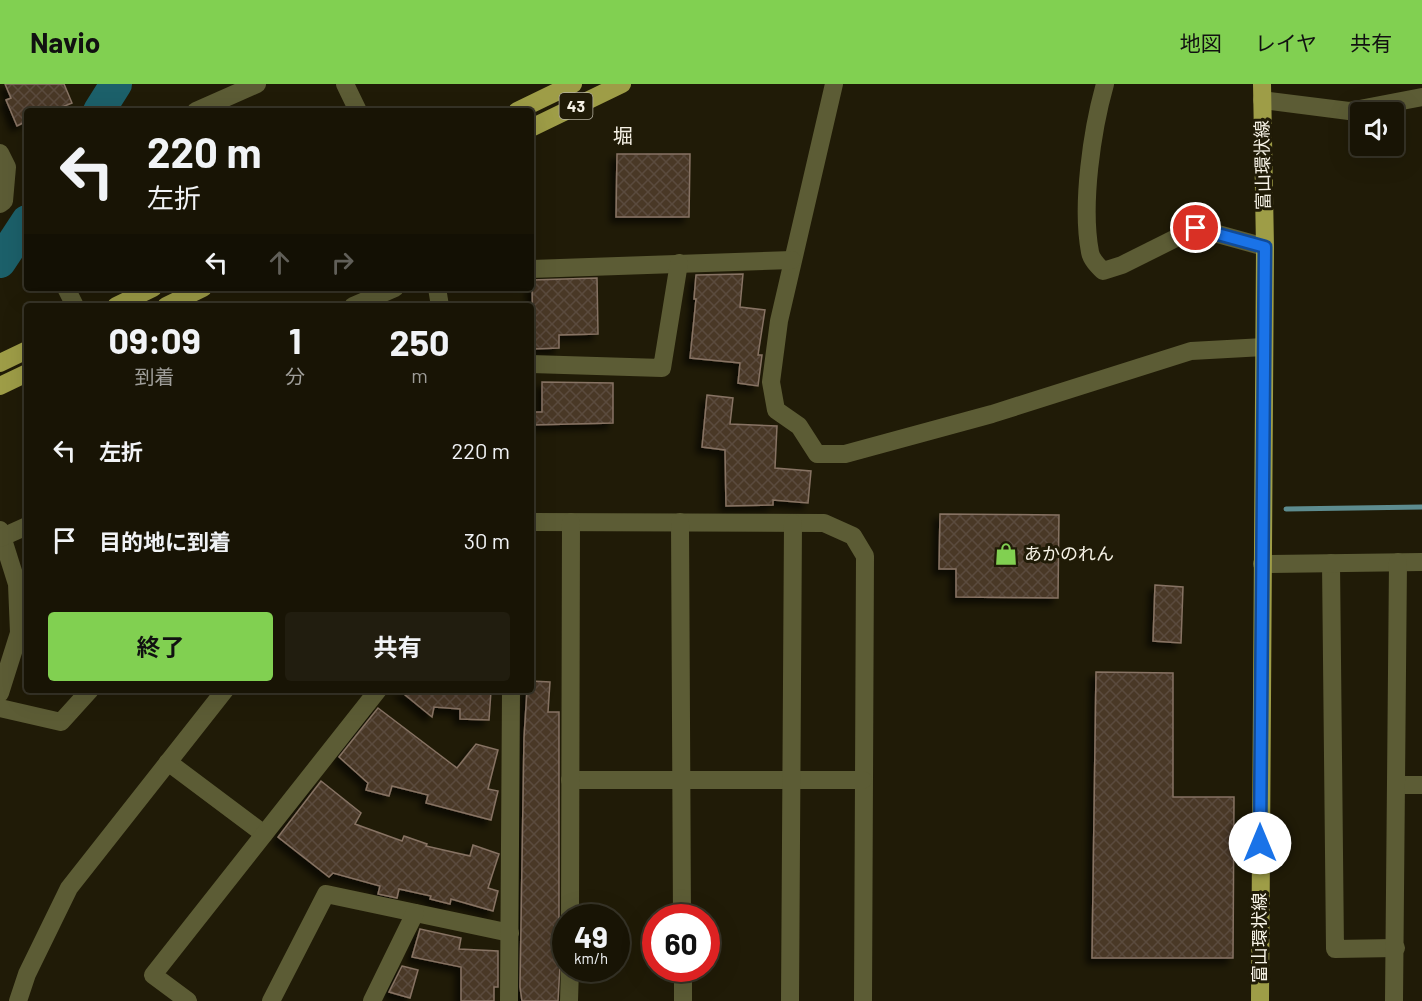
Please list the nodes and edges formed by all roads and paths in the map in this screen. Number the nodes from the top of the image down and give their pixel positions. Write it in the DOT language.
graph roads {
  1 [pos="257,84"];
  2 [pos="345,84"];
  3 [pos="573,84"];
  4 [pos="622,84"];
  5 [pos="834,84"];
  6 [pos="1105,84"];
  7 [pos="1262,92"];
  8 [pos="1422,97"];
  9 [pos="203,108"];
  10 [pos="357,108"];
  11 [pos="523,108"];
  12 [pos="534,127"];
  13 [pos="0,153"];
  14 [pos="0,204"];
  15 [pos="1265,247"];
  16 [pos="792,260"];
  17 [pos="679,263"];
  18 [pos="534,269"];
  19 [pos="147,291"];
  20 [pos="197,291"];
  21 [pos="388,291"];
  22 [pos="122,303"];
  23 [pos="172,303"];
  24 [pos="360,303"];
  25 [pos="1264,347"];
  26 [pos="24,351"];
  27 [pos="0,363"];
  28 [pos="534,364"];
  29 [pos="24,374"];
  30 [pos="0,386"];
  31 [pos="534,522"];
  32 [pos="571,522"];
  33 [pos="680,522"];
  34 [pos="793,523"];
  35 [pos="24,527"];
  36 [pos="1,535"];
  37 [pos="1398,562"];
  38 [pos="1422,562"];
  39 [pos="1331,563"];
  40 [pos="1262,564"];
  41 [pos="0,693"];
  42 [pos="87,693"];
  43 [pos="223,693"];
  44 [pos="376,693"];
  45 [pos="511,693"];
  46 [pos="0,708"];
  47 [pos="168,762"];
  48 [pos="570,780"];
  49 [pos="863,780"];
  50 [pos="680,781"];
  51 [pos="791,781"];
  52 [pos="1397,785"];
  53 [pos="1422,785"];
  54 [pos="264,834"];
  55 [pos="570,904"];
  56 [pos="682,904"];
  57 [pos="415,913"];
  58 [pos="510,933"];
  59 [pos="1396,948"];
  60 [pos="570,982"];
  61 [pos="683,982"];
  62 [pos="18,1001"];
  63 [pos="188,1001"];
  64 [pos="271,1001"];
  65 [pos="372,1001"];
  66 [pos="509,1001"];
  67 [pos="569,1001"];
  68 [pos="683,1001"];
  69 [pos="790,1001"];
  70 [pos="863,1001"];
  71 [pos="1260,1001"];
  72 [pos="1394,1001"];
  1 -- 9 [label="street"];
  2 -- 10 [label="street"];
  3 -- 11 [label="main road, 43"];
  4 -- 12 [label="main road, 43"];
  5 -- 16 [label="street"];
  6 -- 15 [label="street"];
  7 -- 8 [label="street"];
  7 -- 15 [label="main road, 富山環状線"];
  13 -- 14 [label="street"];
  15 -- 25 [label="main road, 富山環状線"];
  16 -- 17 [label="street"];
  16 -- 25 [label="street"];
  17 -- 18 [label="street"];
  17 -- 28 [label="street"];
  19 -- 22 [label="main road"];
  20 -- 23 [label="main road"];
  21 -- 24 [label="street"];
  25 -- 40 [label="main road, 富山環状線"];
  26 -- 27 [label="main road"];
  29 -- 30 [label="main road"];
  31 -- 32 [label="street"];
  32 -- 33 [label="street"];
  32 -- 48 [label="street"];
  33 -- 34 [label="street"];
  33 -- 50 [label="street"];
  34 -- 49 [label="street"];
  34 -- 51 [label="street"];
  35 -- 36 [label="street"];
  36 -- 41 [label="street"];
  37 -- 38 [label="street"];
  37 -- 39 [label="street"];
  37 -- 52 [label="street"];
  39 -- 40 [label="street"];
  39 -- 59 [label="street"];
  40 -- 71 [label="main road, 富山環状線"];
  42 -- 46 [label="street"];
  43 -- 47 [label="street"];
  44 -- 54 [label="street"];
  45 -- 58 [label="street"];
  47 -- 54 [label="street"];
  47 -- 62 [label="street"];
  48 -- 50 [label="street"];
  48 -- 55 [label="street"];
  49 -- 51 [label="street"];
  49 -- 70 [label="street"];
  50 -- 51 [label="street"];
  50 -- 56 [label="street"];
  51 -- 69 [label="street"];
  52 -- 53 [label="street"];
  52 -- 59 [label="street"];
  54 -- 63 [label="street"];
  57 -- 58 [label="street"];
  57 -- 64 [label="street"];
  57 -- 65 [label="street"];
  58 -- 66 [label="street"];
  59 -- 72 [label="street"];
  60 -- 67 [label="street"];
  61 -- 68 [label="street"];
}
